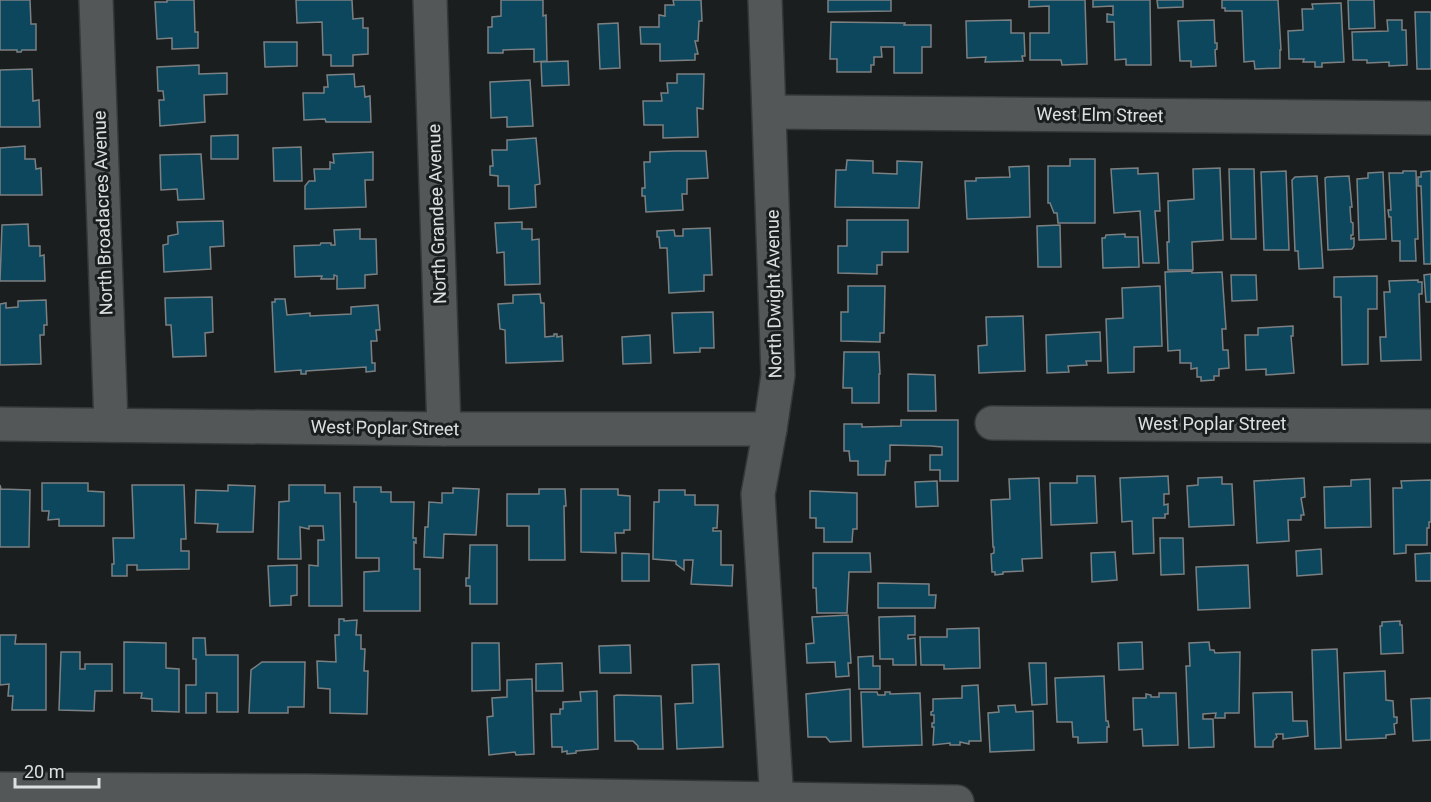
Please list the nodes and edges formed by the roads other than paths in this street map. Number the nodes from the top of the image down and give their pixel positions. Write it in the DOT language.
graph roads {
  1 [pos="96,0"];
  2 [pos="430,0"];
  3 [pos="765,0"];
  4 [pos="770,112"];
  5 [pos="1431,118"];
  6 [pos="992,423"];
  7 [pos="0,424"];
  8 [pos="111,425"];
  9 [pos="1431,426"];
  10 [pos="444,429"];
  11 [pos="770,429"];
  12 [pos="0,789"];
  13 [pos="308,797"];
  14 [pos="776,801"];
  15 [pos="957,802"];
  1 -- 8 [label="street, North Broadacres Avenue"];
  2 -- 10 [label="street, North Grandee Avenue"];
  3 -- 4 [label="street, North Dwight Avenue"];
  4 -- 5 [label="street, West Elm Street"];
  4 -- 11 [label="street, North Dwight Avenue"];
  6 -- 9 [label="street, West Poplar Street"];
  7 -- 8 [label="street, West Poplar Street"];
  8 -- 10 [label="street, West Poplar Street"];
  10 -- 11 [label="street, West Poplar Street"];
  11 -- 14 [label="street, North Dwight Avenue"];
  12 -- 13 [label="street"];
  13 -- 14 [label="street"];
  14 -- 15 [label="street"];
}
